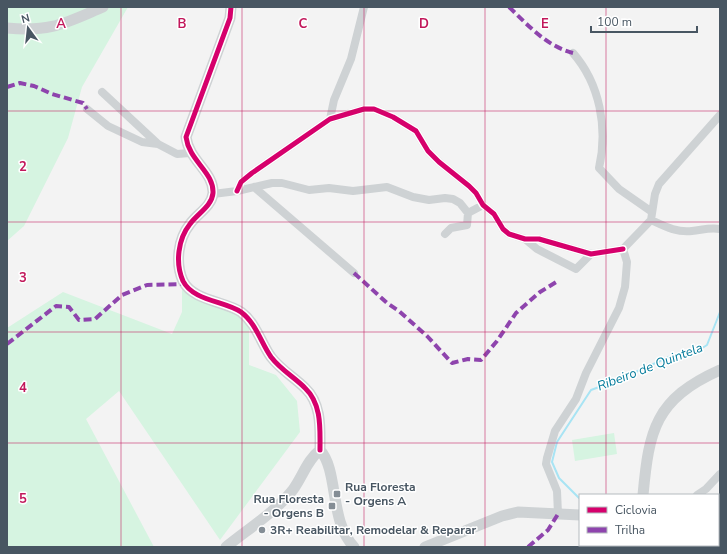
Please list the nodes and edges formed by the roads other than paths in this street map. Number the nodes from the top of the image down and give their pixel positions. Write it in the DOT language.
graph roads {
  1 [pos="103,7"];
  2 [pos="231,7"];
  3 [pos="364,7"];
  4 [pos="7,28"];
  5 [pos="573,53"];
  6 [pos="102,92"];
  7 [pos="87,109"];
  8 [pos="720,114"];
  9 [pos="330,119"];
  10 [pos="158,144"];
  11 [pos="190,153"];
  12 [pos="254,187"];
  13 [pos="237,191"];
  14 [pos="213,194"];
  15 [pos="483,205"];
  16 [pos="468,213"];
  17 [pos="651,216"];
  18 [pos="720,229"];
  19 [pos="445,234"];
  20 [pos="525,239"];
  21 [pos="623,249"];
  22 [pos="591,254"];
  23 [pos="354,273"];
  24 [pos="720,370"];
  25 [pos="320,450"];
  26 [pos="720,474"];
  27 [pos="644,494"];
  28 [pos="698,494"];
  29 [pos="558,514"];
  30 [pos="579,515"];
  31 [pos="226,547"];
  32 [pos="354,547"];
  33 [pos="424,547"];
  1 -- 4 [label="street"];
  2 -- 11 [label="street"];
  3 -- 9 [label="street"];
  5 -- 17 [label="street"];
  6 -- 10 [label="street"];
  7 -- 10 [label="street"];
  8 -- 17 [label="street"];
  9 -- 13 [label="street"];
  9 -- 15 [label="street"];
  10 -- 11 [label="street"];
  11 -- 14 [label="street"];
  12 -- 13 [label="street"];
  12 -- 16 [label="street"];
  12 -- 23 [label="street"];
  13 -- 14 [label="street"];
  14 -- 25 [label="street"];
  15 -- 16 [label="street"];
  15 -- 20 [label="street"];
  16 -- 19 [label="street"];
  17 -- 18 [label="street"];
  17 -- 21 [label="street"];
  20 -- 22 [label="street"];
  20 -- 22 [label="street"];
  21 -- 22 [label="street"];
  21 -- 29 [label="street"];
  24 -- 27 [label="street"];
  25 -- 31 [label="street"];
  25 -- 32 [label="street"];
  26 -- 28 [label="street"];
  29 -- 30 [label="street"];
  29 -- 33 [label="street"];
}
